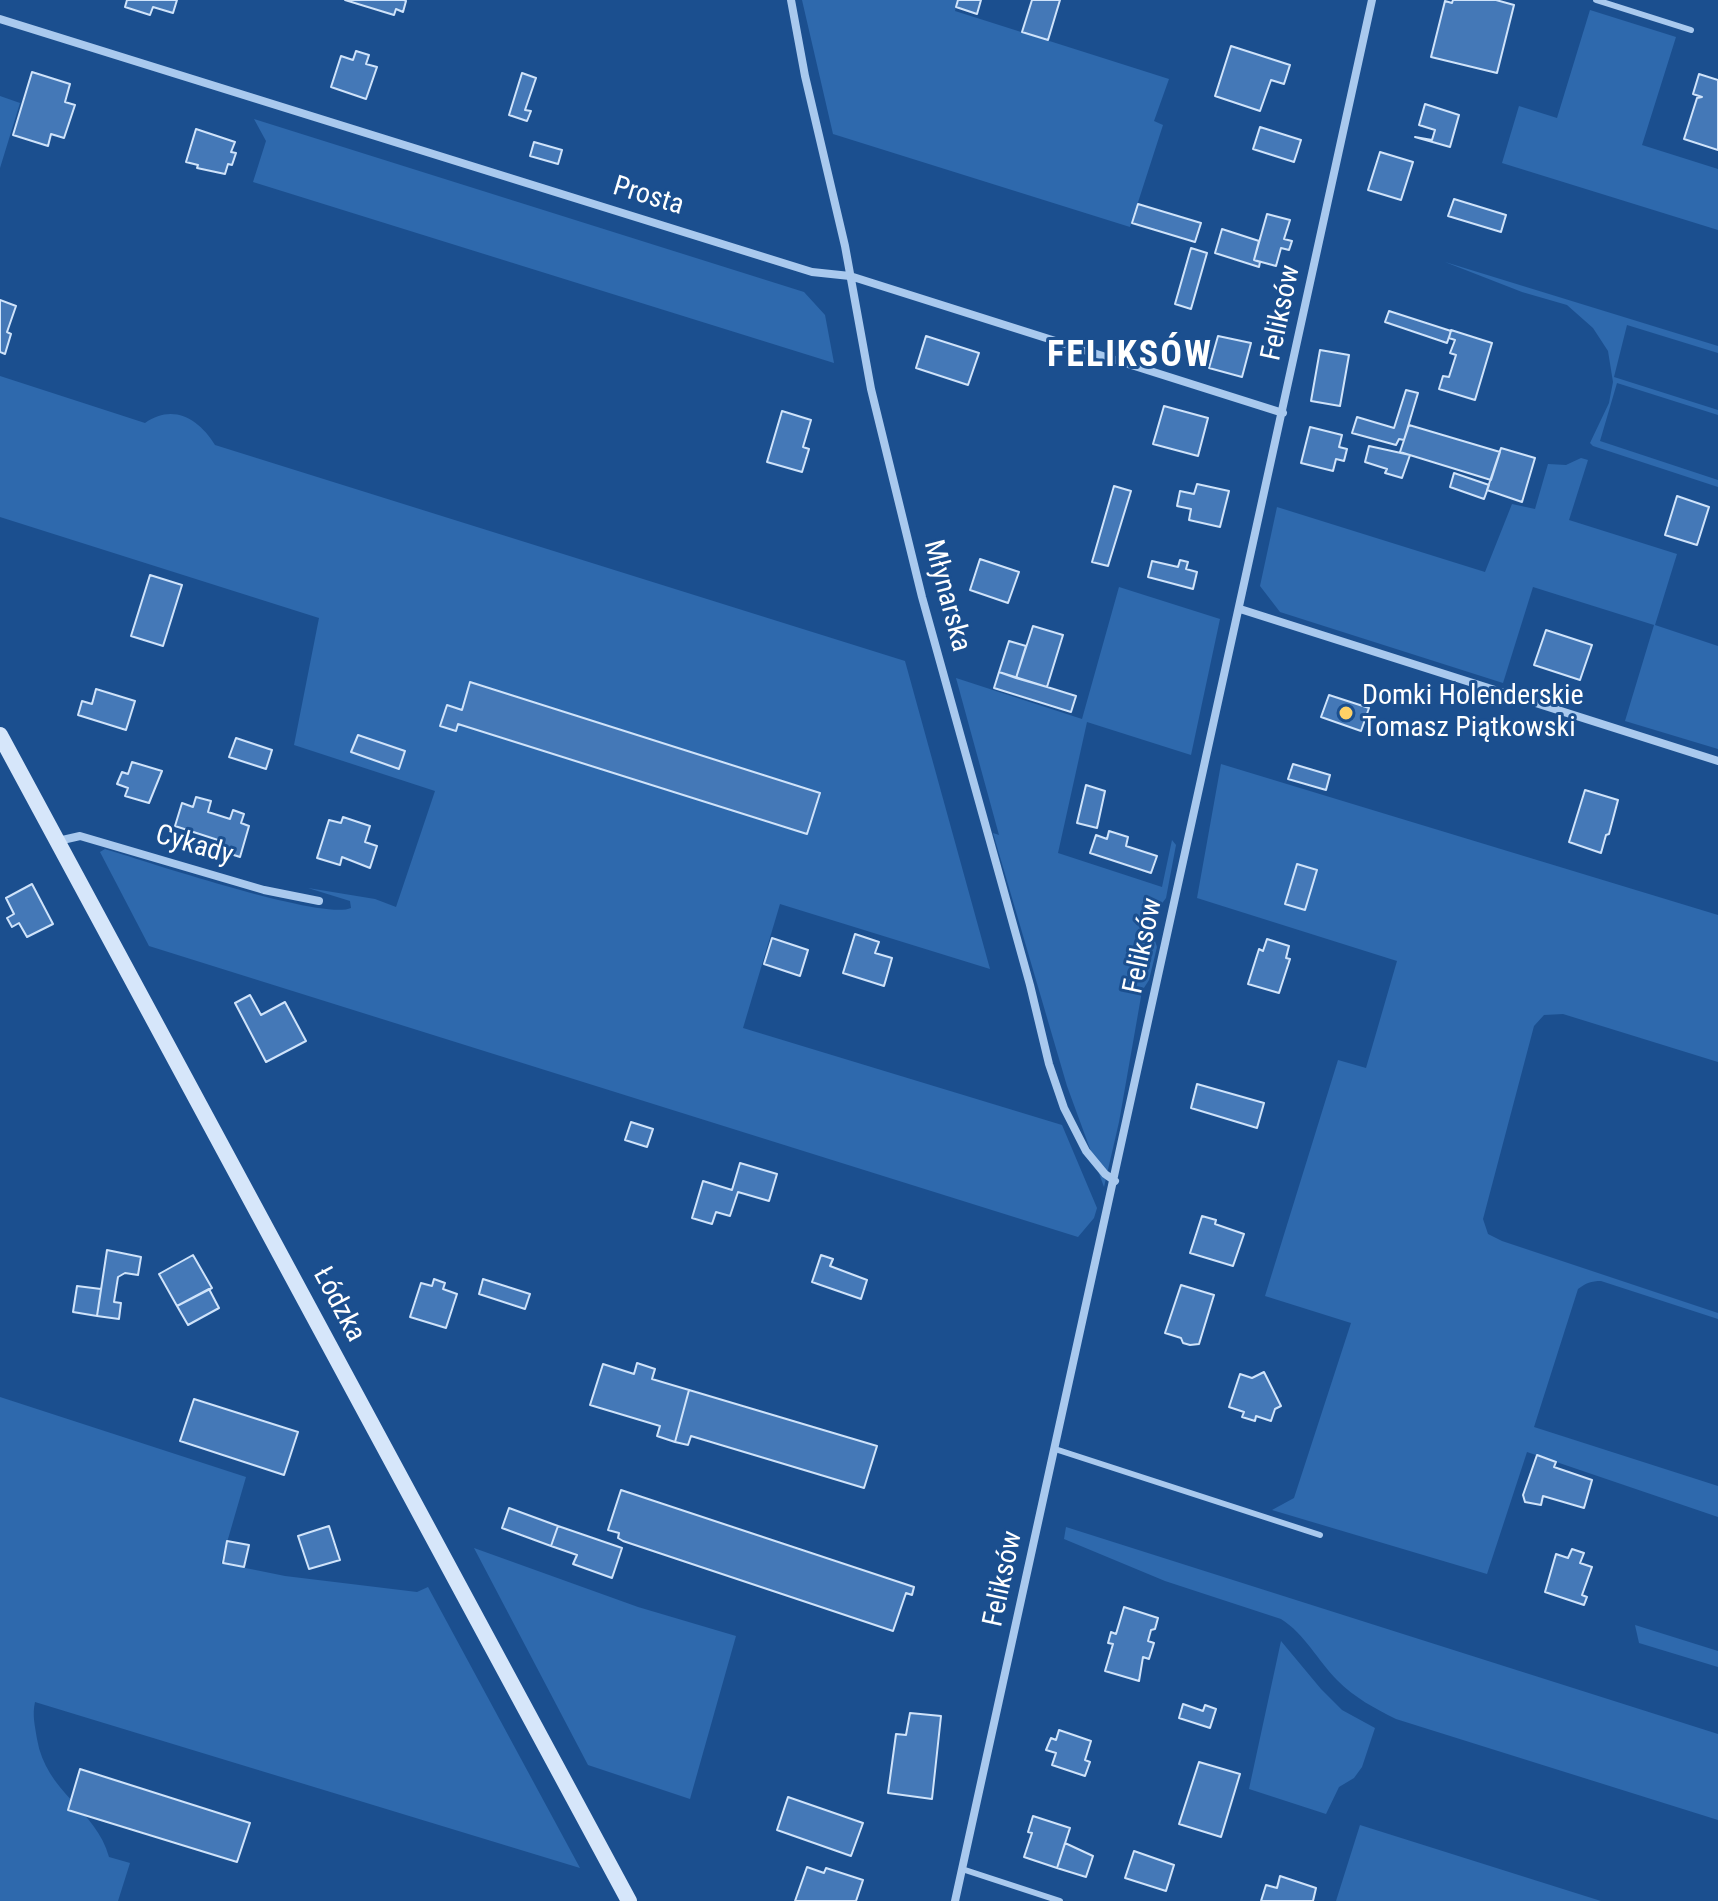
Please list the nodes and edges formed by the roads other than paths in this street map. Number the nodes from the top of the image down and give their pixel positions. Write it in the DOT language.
graph roads {
  1 [pos="791,0"];
  2 [pos="1372,0"];
  3 [pos="1596,0"];
  4 [pos="0,19"];
  5 [pos="1691,30"];
  6 [pos="850,276"];
  7 [pos="1283,413"];
  8 [pos="1240,609"];
  9 [pos="0,735"];
  10 [pos="1718,761"];
  11 [pos="57,841"];
  12 [pos="319,901"];
  13 [pos="1115,1181"];
  14 [pos="1055,1449"];
  15 [pos="1320,1535"];
  16 [pos="962,1869"];
  17 [pos="629,1901"];
  18 [pos="955,1901"];
  19 [pos="1060,1901"];
  1 -- 6 [label="street, Młynarska"];
  2 -- 7 [label="street, Feliksów"];
  3 -- 5 [label="lane"];
  4 -- 6 [label="street, Prosta"];
  6 -- 7 [label="street, Prosta"];
  6 -- 13 [label="street, Młynarska"];
  7 -- 8 [label="street, Feliksów"];
  8 -- 10 [label="street"];
  8 -- 13 [label="street, Feliksów"];
  9 -- 11 [label="main road, Łódzka"];
  11 -- 12 [label="street, Cykady"];
  11 -- 17 [label="main road, Łódzka"];
  13 -- 14 [label="street, Feliksów"];
  14 -- 15 [label="lane"];
  14 -- 16 [label="street, Feliksów"];
  16 -- 18 [label="street, Feliksów"];
  16 -- 19 [label="lane"];
}
